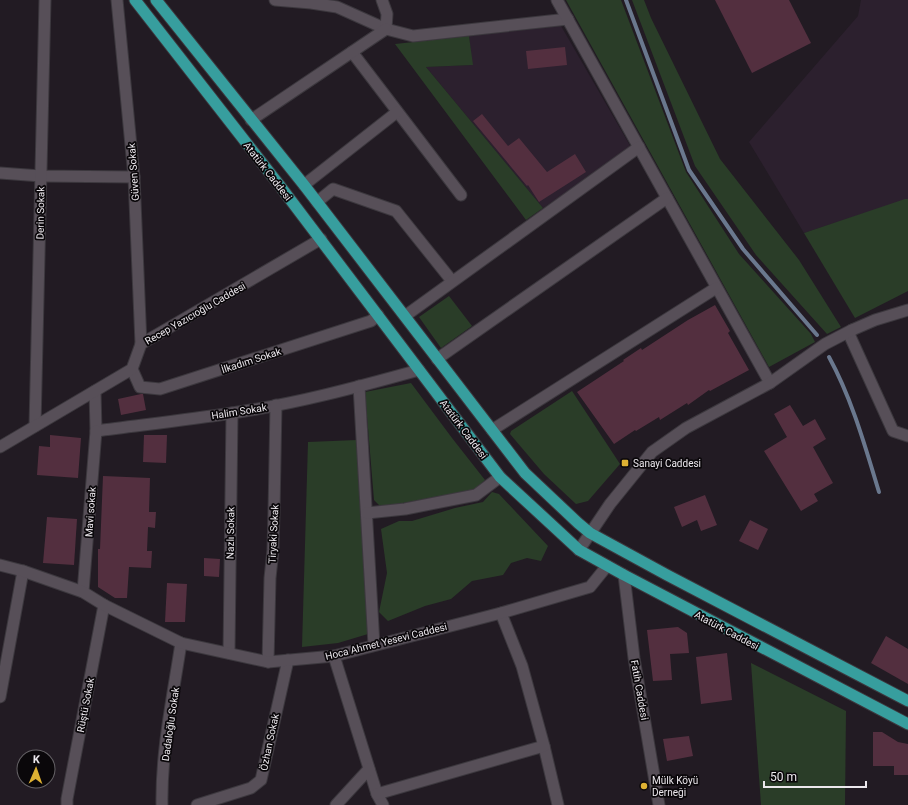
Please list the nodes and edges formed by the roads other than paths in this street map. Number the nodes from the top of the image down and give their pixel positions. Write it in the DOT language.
graph roads {
  1 [pos="45,0"];
  2 [pos="117,0"];
  3 [pos="135,0"];
  4 [pos="156,0"];
  5 [pos="275,0"];
  6 [pos="382,0"];
  7 [pos="557,0"];
  8 [pos="568,19"];
  9 [pos="386,29"];
  10 [pos="352,52"];
  11 [pos="397,112"];
  12 [pos="251,120"];
  13 [pos="639,147"];
  14 [pos="0,173"];
  15 [pos="41,176"];
  16 [pos="134,177"];
  17 [pos="304,185"];
  18 [pos="461,195"];
  19 [pos="667,198"];
  20 [pos="317,202"];
  21 [pos="321,239"];
  22 [pos="452,281"];
  23 [pos="716,288"];
  24 [pos="908,310"];
  25 [pos="378,315"];
  26 [pos="404,316"];
  27 [pos="852,330"];
  28 [pos="141,344"];
  29 [pos="438,359"];
  30 [pos="132,369"];
  31 [pos="419,370"];
  32 [pos="770,383"];
  33 [pos="359,386"];
  34 [pos="95,391"];
  35 [pos="276,405"];
  36 [pos="232,413"];
  37 [pos="35,426"];
  38 [pos="492,430"];
  39 [pos="96,432"];
  40 [pos="908,436"];
  41 [pos="0,447"];
  42 [pos="500,477"];
  43 [pos="367,513"];
  44 [pos="590,533"];
  45 [pos="579,550"];
  46 [pos="0,565"];
  47 [pos="607,566"];
  48 [pos="23,571"];
  49 [pos="624,576"];
  50 [pos="83,592"];
  51 [pos="104,605"];
  52 [pos="502,613"];
  53 [pos="181,643"];
  54 [pos="374,645"];
  55 [pos="229,654"];
  56 [pos="334,656"];
  57 [pos="288,660"];
  58 [pos="268,662"];
  59 [pos="0,697"];
  60 [pos="908,701"];
  61 [pos="908,724"];
  62 [pos="544,746"];
  63 [pos="369,770"];
  64 [pos="377,794"];
  65 [pos="67,805"];
  66 [pos="162,805"];
  67 [pos="197,805"];
  68 [pos="336,805"];
  69 [pos="383,805"];
  70 [pos="558,805"];
  71 [pos="659,805"];
  1 -- 15 [label="street, Derin Sokak"];
  2 -- 16 [label="street, Güven Sokak"];
  3 -- 21 [label="main road, Atatürk Caddesi"];
  4 -- 12 [label="main road"];
  5 -- 9 [label="street"];
  6 -- 9 [label="street"];
  7 -- 8 [label="street"];
  8 -- 9 [label="street"];
  8 -- 13 [label="street"];
  9 -- 10 [label="street"];
  10 -- 11 [label="street"];
  10 -- 12 [label="street"];
  11 -- 17 [label="street"];
  11 -- 18 [label="street"];
  12 -- 17 [label="main road"];
  13 -- 19 [label="street"];
  13 -- 22 [label="street"];
  14 -- 15 [label="street"];
  15 -- 16 [label="street"];
  15 -- 37 [label="street, Derin Sokak"];
  16 -- 28 [label="street, Güven Sokak"];
  17 -- 20 [label="main road"];
  19 -- 23 [label="street"];
  19 -- 29 [label="street"];
  20 -- 22 [label="street"];
  20 -- 26 [label="main road"];
  21 -- 25 [label="main road, Atatürk Caddesi"];
  21 -- 28 [label="street, Recep Yazıcıoğlu Caddesi"];
  22 -- 26 [label="street"];
  23 -- 32 [label="street"];
  23 -- 38 [label="street"];
  24 -- 27 [label="street"];
  25 -- 30 [label="street, İlkadım Sokak"];
  25 -- 31 [label="main road, Atatürk Caddesi"];
  26 -- 29 [label="main road"];
  27 -- 32 [label="street"];
  27 -- 40 [label="street"];
  28 -- 30 [label="street, Recep Yazıcıoğlu Caddesi"];
  29 -- 38 [label="main road"];
  30 -- 34 [label="street"];
  31 -- 33 [label="street, Halim Sokak"];
  31 -- 42 [label="main road, Atatürk Caddesi"];
  32 -- 44 [label="street"];
  33 -- 35 [label="street, Halim Sokak"];
  33 -- 43 [label="street"];
  34 -- 37 [label="street"];
  34 -- 39 [label="street"];
  35 -- 36 [label="street, Halim Sokak"];
  35 -- 58 [label="street, Tiryaki Sokak"];
  36 -- 39 [label="street, Halim Sokak"];
  36 -- 55 [label="street, Nazlı Sokak"];
  37 -- 41 [label="street"];
  38 -- 44 [label="main road"];
  39 -- 50 [label="street, Mavi sokak"];
  42 -- 43 [label="street"];
  42 -- 45 [label="main road, Atatürk Caddesi"];
  43 -- 54 [label="street"];
  44 -- 45 [label="street"];
  44 -- 60 [label="main road"];
  45 -- 47 [label="main road, Atatürk Caddesi"];
  46 -- 48 [label="street, Hoca Ahmet Yesevi Caddesi"];
  47 -- 49 [label="main road, Atatürk Caddesi"];
  47 -- 52 [label="street, Hoca Ahmet Yesevi Caddesi"];
  48 -- 50 [label="street, Hoca Ahmet Yesevi Caddesi"];
  48 -- 59 [label="street"];
  49 -- 61 [label="main road, Atatürk Caddesi"];
  49 -- 71 [label="street, Fatih Caddesi"];
  50 -- 51 [label="street, Hoca Ahmet Yesevi Caddesi"];
  51 -- 53 [label="street, Hoca Ahmet Yesevi Caddesi"];
  51 -- 65 [label="street, Rüştü Sokak"];
  52 -- 54 [label="street, Hoca Ahmet Yesevi Caddesi"];
  52 -- 62 [label="street"];
  53 -- 55 [label="street, Hoca Ahmet Yesevi Caddesi"];
  53 -- 66 [label="street, Dadaloğlu Sokak"];
  54 -- 56 [label="street, Hoca Ahmet Yesevi Caddesi"];
  55 -- 58 [label="street, Hoca Ahmet Yesevi Caddesi"];
  56 -- 57 [label="street, Hoca Ahmet Yesevi Caddesi"];
  56 -- 63 [label="street"];
  57 -- 58 [label="street, Hoca Ahmet Yesevi Caddesi"];
  57 -- 67 [label="street, Özhan Sokak"];
  62 -- 64 [label="street"];
  62 -- 70 [label="street"];
  63 -- 64 [label="street"];
  63 -- 68 [label="street"];
  64 -- 69 [label="street"];
}
